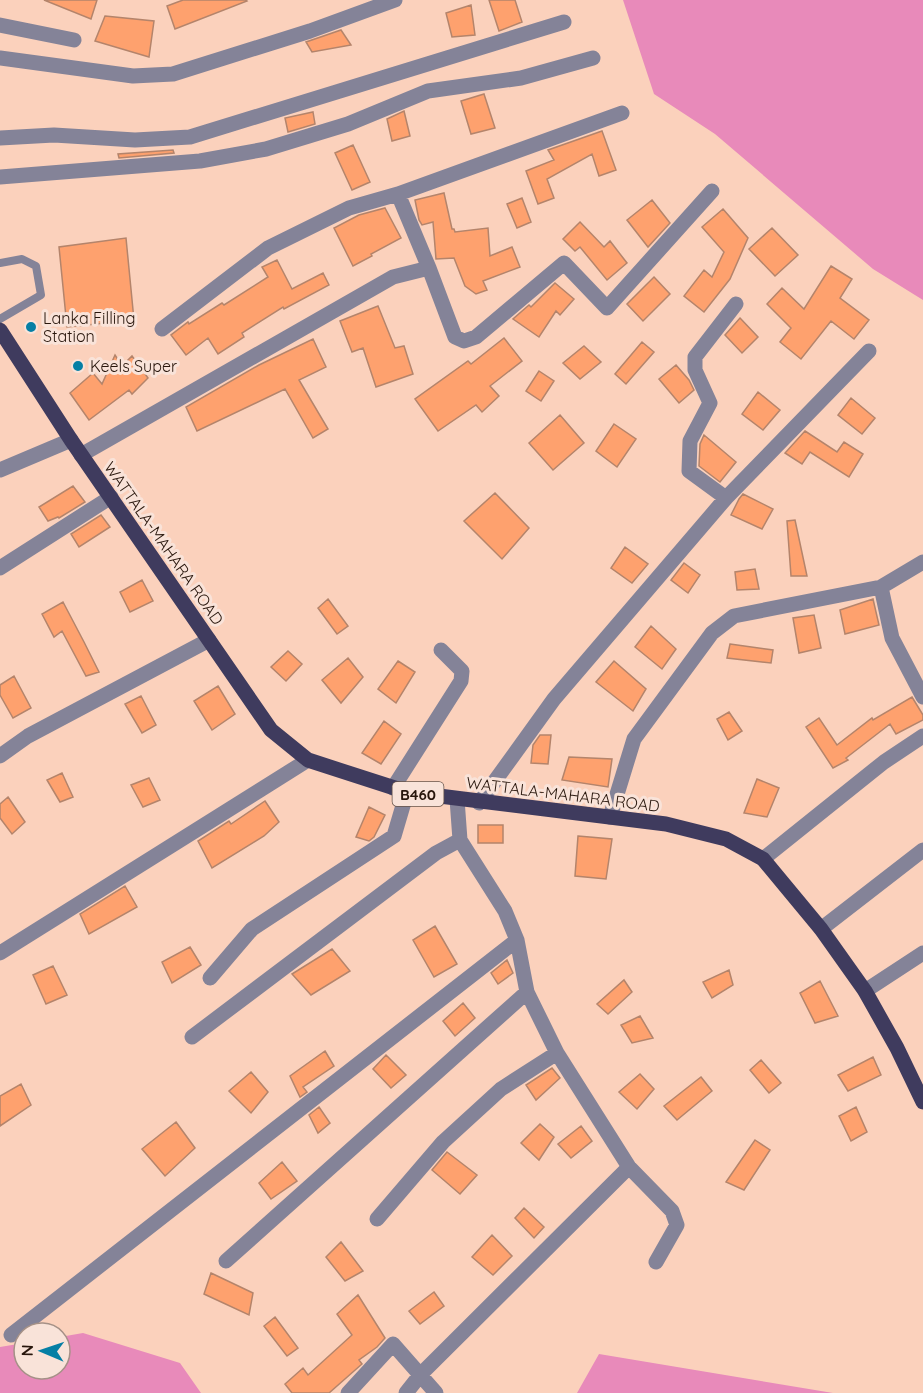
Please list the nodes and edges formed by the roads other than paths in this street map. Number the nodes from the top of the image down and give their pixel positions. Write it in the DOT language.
graph roads {
  1 [pos="395,0"];
  2 [pos="564,22"];
  3 [pos="0,26"];
  4 [pos="74,40"];
  5 [pos="0,58"];
  6 [pos="593,58"];
  7 [pos="622,113"];
  8 [pos="0,138"];
  9 [pos="0,177"];
  10 [pos="712,191"];
  11 [pos="398,194"];
  12 [pos="0,263"];
  13 [pos="429,268"];
  14 [pos="736,304"];
  15 [pos="0,319"];
  16 [pos="162,329"];
  17 [pos="0,330"];
  18 [pos="869,351"];
  19 [pos="70,440"];
  20 [pos="81,455"];
  21 [pos="0,470"];
  22 [pos="111,497"];
  23 [pos="726,498"];
  24 [pos="923,562"];
  25 [pos="0,568"];
  26 [pos="881,587"];
  27 [pos="209,640"];
  28 [pos="441,650"];
  29 [pos="923,697"];
  30 [pos="923,736"];
  31 [pos="0,756"];
  32 [pos="308,760"];
  33 [pos="400,790"];
  34 [pos="457,799"];
  35 [pos="480,802"];
  36 [pos="610,817"];
  37 [pos="459,840"];
  38 [pos="923,850"];
  39 [pos="763,859"];
  40 [pos="821,929"];
  41 [pos="517,940"];
  42 [pos="0,953"];
  43 [pos="923,953"];
  44 [pos="210,978"];
  45 [pos="866,991"];
  46 [pos="527,992"];
  47 [pos="192,1036"];
  48 [pos="557,1053"];
  49 [pos="923,1102"];
  50 [pos="629,1167"];
  51 [pos="377,1219"];
  52 [pos="226,1261"];
  53 [pos="656,1262"];
  54 [pos="11,1335"];
  55 [pos="421,1374"];
  56 [pos="348,1393"];
  57 [pos="406,1393"];
  58 [pos="436,1393"];
  1 -- 5 [label="street"];
  2 -- 8 [label="street"];
  3 -- 4 [label="street"];
  6 -- 9 [label="street"];
  7 -- 11 [label="street"];
  10 -- 13 [label="street"];
  11 -- 13 [label="street"];
  11 -- 16 [label="street"];
  12 -- 15 [label="lane"];
  13 -- 20 [label="street"];
  14 -- 23 [label="street"];
  17 -- 19 [label="main road, WATTALA-MAHARA ROAD / B460"];
  18 -- 23 [label="street"];
  19 -- 20 [label="main road, WATTALA-MAHARA ROAD / B460"];
  19 -- 21 [label="street"];
  20 -- 22 [label="main road, WATTALA-MAHARA ROAD / B460"];
  22 -- 25 [label="street"];
  22 -- 27 [label="main road, WATTALA-MAHARA ROAD / B460"];
  23 -- 35 [label="street"];
  24 -- 26 [label="street"];
  26 -- 29 [label="street"];
  26 -- 36 [label="street"];
  27 -- 31 [label="street"];
  27 -- 32 [label="main road, WATTALA-MAHARA ROAD / B460"];
  28 -- 33 [label="street"];
  30 -- 39 [label="street"];
  32 -- 33 [label="main road, WATTALA-MAHARA ROAD / B460"];
  32 -- 42 [label="street"];
  33 -- 34 [label="main road, WATTALA-MAHARA ROAD / B460"];
  33 -- 44 [label="street"];
  34 -- 35 [label="main road, WATTALA-MAHARA ROAD / B460"];
  34 -- 37 [label="street"];
  35 -- 36 [label="main road, WATTALA-MAHARA ROAD / B460"];
  36 -- 39 [label="main road, WATTALA-MAHARA ROAD / B460"];
  37 -- 41 [label="street"];
  37 -- 47 [label="street"];
  38 -- 40 [label="street"];
  39 -- 40 [label="main road, WATTALA-MAHARA ROAD / B460"];
  40 -- 45 [label="main road, WATTALA-MAHARA ROAD / B460"];
  41 -- 46 [label="street"];
  41 -- 54 [label="street"];
  43 -- 45 [label="street"];
  45 -- 49 [label="main road, WATTALA-MAHARA ROAD / B460"];
  46 -- 48 [label="street"];
  46 -- 52 [label="street"];
  48 -- 50 [label="street"];
  48 -- 51 [label="street"];
  50 -- 53 [label="street"];
  50 -- 55 [label="street"];
  55 -- 56 [label="street"];
  55 -- 57 [label="street"];
  55 -- 58 [label="street"];
}
